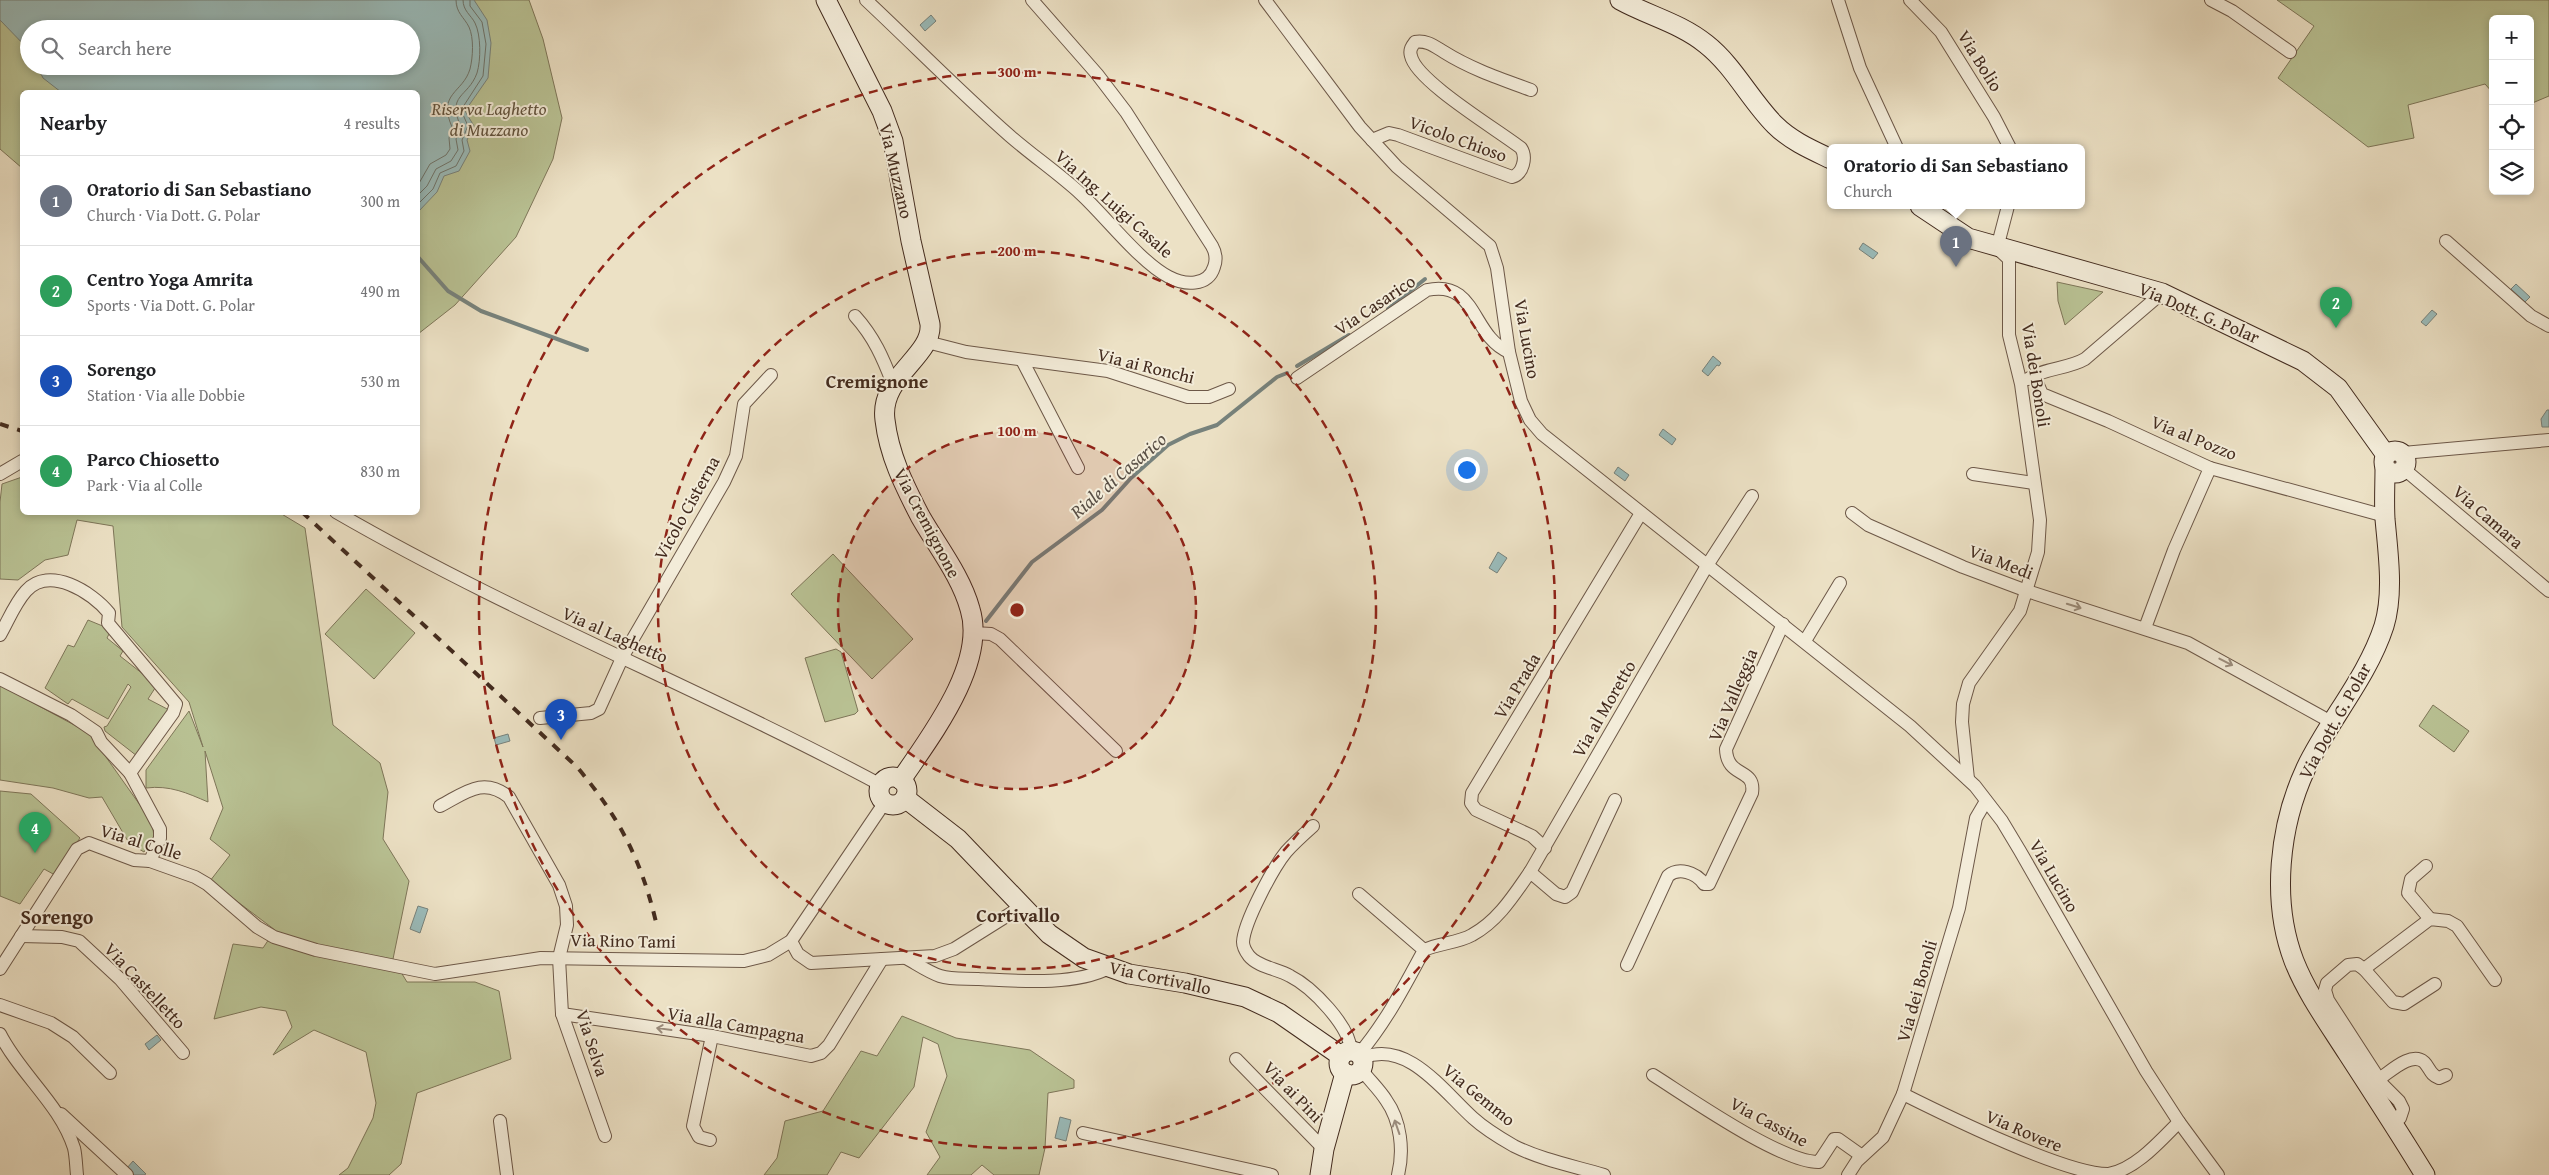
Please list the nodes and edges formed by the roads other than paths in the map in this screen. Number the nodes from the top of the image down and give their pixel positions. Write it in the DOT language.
graph roads {
  1 [pos="826,0"];
  2 [pos="866,0"];
  3 [pos="1032,0"];
  4 [pos="1265,0"];
  5 [pos="1620,0"];
  6 [pos="1838,0"];
  7 [pos="1910,0"];
  8 [pos="2211,0"];
  9 [pos="2290,52"];
  10 [pos="1531,90"];
  11 [pos="1372,140"];
  12 [pos="1895,144"];
  13 [pos="2008,144"];
  14 [pos="1827,157"];
  15 [pos="1924,209"];
  16 [pos="2007,209"];
  17 [pos="2446,241"];
  18 [pos="1998,248"];
  19 [pos="2162,293"];
  20 [pos="855,316"];
  21 [pos="2549,326"];
  22 [pos="928,333"];
  23 [pos="1509,352"];
  24 [pos="1022,360"];
  25 [pos="771,375"];
  26 [pos="2034,376"];
  27 [pos="1297,378"];
  28 [pos="893,384"];
  29 [pos="2021,384"];
  30 [pos="1229,388"];
  31 [pos="2549,440"];
  32 [pos="20,462"];
  33 [pos="2395,462"];
  34 [pos="1078,468"];
  35 [pos="2210,468"];
  36 [pos="0,474"];
  37 [pos="1972,474"];
  38 [pos="2034,483"];
  39 [pos="1752,496"];
  40 [pos="1641,513"];
  41 [pos="1852,513"];
  42 [pos="341,515"];
  43 [pos="2385,516"];
  44 [pos="1708,564"];
  45 [pos="1840,583"];
  46 [pos="2027,591"];
  47 [pos="2549,591"];
  48 [pos="1783,624"];
  49 [pos="2145,628"];
  50 [pos="974,633"];
  51 [pos="0,635"];
  52 [pos="1805,641"];
  53 [pos="623,656"];
  54 [pos="0,679"];
  55 [pos="540,718"];
  56 [pos="2333,722"];
  57 [pos="1116,751"];
  58 [pos="130,773"];
  59 [pos="1968,779"];
  60 [pos="903,789"];
  61 [pos="883,794"];
  62 [pos="1614,800"];
  63 [pos="1986,801"];
  64 [pos="440,806"];
  65 [pos="1313,826"];
  66 [pos="1545,848"];
  67 [pos="150,861"];
  68 [pos="2426,866"];
  69 [pos="1530,872"];
  70 [pos="1359,894"];
  71 [pos="1019,905"];
  72 [pos="2430,919"];
  73 [pos="22,936"];
  74 [pos="791,941"];
  75 [pos="287,942"];
  76 [pos="1424,950"];
  77 [pos="559,958"];
  78 [pos="882,958"];
  79 [pos="906,958"];
  80 [pos="1627,965"];
  81 [pos="1109,968"];
  82 [pos="0,969"];
  83 [pos="2364,969"];
  84 [pos="2495,980"];
  85 [pos="2435,984"];
  86 [pos="0,1005"];
  87 [pos="562,1014"];
  88 [pos="0,1034"];
  89 [pos="712,1036"];
  90 [pos="183,1053"];
  91 [pos="1236,1059"];
  92 [pos="1353,1060"];
  93 [pos="110,1073"];
  94 [pos="1653,1075"];
  95 [pos="2446,1075"];
  96 [pos="2379,1079"];
  97 [pos="1903,1094"];
  98 [pos="53,1108"];
  99 [pos="500,1121"];
  100 [pos="2179,1122"];
  101 [pos="2393,1124"];
  102 [pos="1083,1133"];
  103 [pos="604,1136"];
  104 [pos="710,1140"];
  105 [pos="1324,1149"];
  106 [pos="1862,1156"];
  107 [pos="77,1175"];
  108 [pos="127,1175"];
  109 [pos="507,1175"];
  110 [pos="1272,1175"];
  111 [pos="1320,1175"];
  112 [pos="1398,1175"];
  113 [pos="1604,1175"];
  114 [pos="1848,1175"];
  115 [pos="2218,1175"];
  116 [pos="2425,1175"];
  1 -- 22 [label="street, Via Muzzano"];
  2 -- 3 [label="street, Via Ing. Luigi Casale"];
  4 -- 11 [label="street, Via Lucino"];
  5 -- 14 [label="street"];
  6 -- 12 [label="street"];
  7 -- 13 [label="street, Via Bolio"];
  8 -- 9 [label="street"];
  10 -- 11 [label="street, Vicolo Chioso"];
  11 -- 23 [label="street, Via Lucino"];
  15 -- 18 [label="street, Via Dott. G. Polar"];
  16 -- 18 [label="street"];
  17 -- 21 [label="street"];
  18 -- 19 [label="street, Via Dott. G. Polar"];
  18 -- 29 [label="street, Via dei Bonoli"];
  19 -- 26 [label="street"];
  19 -- 33 [label="street, Via Dott. G. Polar"];
  20 -- 28 [label="street"];
  22 -- 24 [label="street, Via ai Ronchi"];
  22 -- 28 [label="street, Via Cremignone"];
  23 -- 27 [label="street, Via Casarico"];
  23 -- 40 [label="street, Via Lucino"];
  24 -- 30 [label="street, Via ai Ronchi"];
  24 -- 34 [label="street"];
  25 -- 53 [label="street, Vicolo Cisterna"];
  26 -- 29 [label="street"];
  26 -- 35 [label="street, Via al Pozzo"];
  28 -- 50 [label="street, Via Cremignone"];
  29 -- 38 [label="street, Via dei Bonoli"];
  31 -- 33 [label="street"];
  32 -- 36 [label="street"];
  33 -- 43 [label="street, Via Dott. G. Polar"];
  33 -- 47 [label="street, Via Camara"];
  35 -- 43 [label="street, Via al Pozzo"];
  35 -- 49 [label="street"];
  37 -- 38 [label="street"];
  38 -- 46 [label="street, Via dei Bonoli"];
  39 -- 44 [label="street, Via al Moretto"];
  40 -- 44 [label="street, Via Lucino"];
  40 -- 66 [label="street, Via Prada"];
  41 -- 46 [label="street, Via Medi"];
  42 -- 53 [label="street, Via al Laghetto"];
  43 -- 56 [label="street, Via Dott. G. Polar"];
  44 -- 48 [label="street, Via Lucino"];
  44 -- 66 [label="street, Via al Moretto"];
  45 -- 52 [label="street"];
  46 -- 49 [label="street, Via Medi, one-way"];
  46 -- 59 [label="street, Via dei Bonoli"];
  48 -- 52 [label="street, Via Lucino"];
  48 -- 80 [label="street, Via Valleggia"];
  49 -- 56 [label="street, Via Medi, one-way"];
  50 -- 57 [label="street"];
  50 -- 60 [label="street, Via Cremignone"];
  51 -- 58 [label="street"];
  52 -- 59 [label="street, Via Lucino"];
  53 -- 55 [label="street, Vicolo Cisterna"];
  53 -- 61 [label="street, Via al Laghetto"];
  54 -- 58 [label="street"];
  56 -- 101 [label="street, Via Dott. G. Polar"];
  58 -- 67 [label="street"];
  59 -- 63 [label="street, Via Lucino"];
  60 -- 61 [label="street"];
  60 -- 71 [label="street, Via Cortivallo"];
  61 -- 74 [label="street, Via Rino Tami"];
  62 -- 69 [label="street"];
  63 -- 97 [label="street, Via dei Bonoli"];
  63 -- 100 [label="street, Via Lucino"];
  64 -- 77 [label="street, Via Selva"];
  65 -- 92 [label="street"];
  66 -- 69 [label="street, Via al Moretto"];
  67 -- 73 [label="street, Via al Colle"];
  67 -- 75 [label="street, Via al Colle"];
  68 -- 72 [label="street"];
  69 -- 76 [label="street, Via al Moretto"];
  70 -- 76 [label="street"];
  71 -- 79 [label="street"];
  71 -- 81 [label="street, Via Cortivallo"];
  72 -- 83 [label="street"];
  72 -- 84 [label="street"];
  73 -- 82 [label="street, Via al Colle"];
  73 -- 90 [label="street, Via Castelletto"];
  74 -- 77 [label="street, Via Rino Tami"];
  74 -- 78 [label="street"];
  75 -- 77 [label="street, Via Rino Tami"];
  76 -- 92 [label="street"];
  77 -- 87 [label="street, Via Selva"];
  78 -- 79 [label="street"];
  78 -- 89 [label="street, Via alla Campagna"];
  79 -- 81 [label="street"];
  81 -- 92 [label="street, Via Cortivallo"];
  83 -- 85 [label="street"];
  83 -- 96 [label="street"];
  86 -- 93 [label="street"];
  89 -- 87 [label="street, Via alla Campagna, one-way"];
  87 -- 103 [label="street, Via Selva"];
  88 -- 98 [label="street"];
  89 -- 104 [label="street"];
  91 -- 105 [label="street, Via ai Pini"];
  92 -- 105 [label="street"];
  112 -- 92 [label="street, Via Cortivallo, one-way"];
  92 -- 113 [label="street, Via Gemmo"];
  94 -- 106 [label="street, Via Cassine"];
  95 -- 96 [label="street"];
  96 -- 101 [label="street"];
  97 -- 100 [label="street, Via Rovere"];
  97 -- 106 [label="street, Via dei Bonoli"];
  98 -- 107 [label="street"];
  98 -- 108 [label="street"];
  99 -- 109 [label="street"];
  100 -- 115 [label="street, Via Lucino"];
  101 -- 116 [label="street, Via Dott. G. Polar"];
  102 -- 110 [label="street"];
  105 -- 111 [label="street"];
  106 -- 114 [label="street, Via dei Bonoli"];
}
